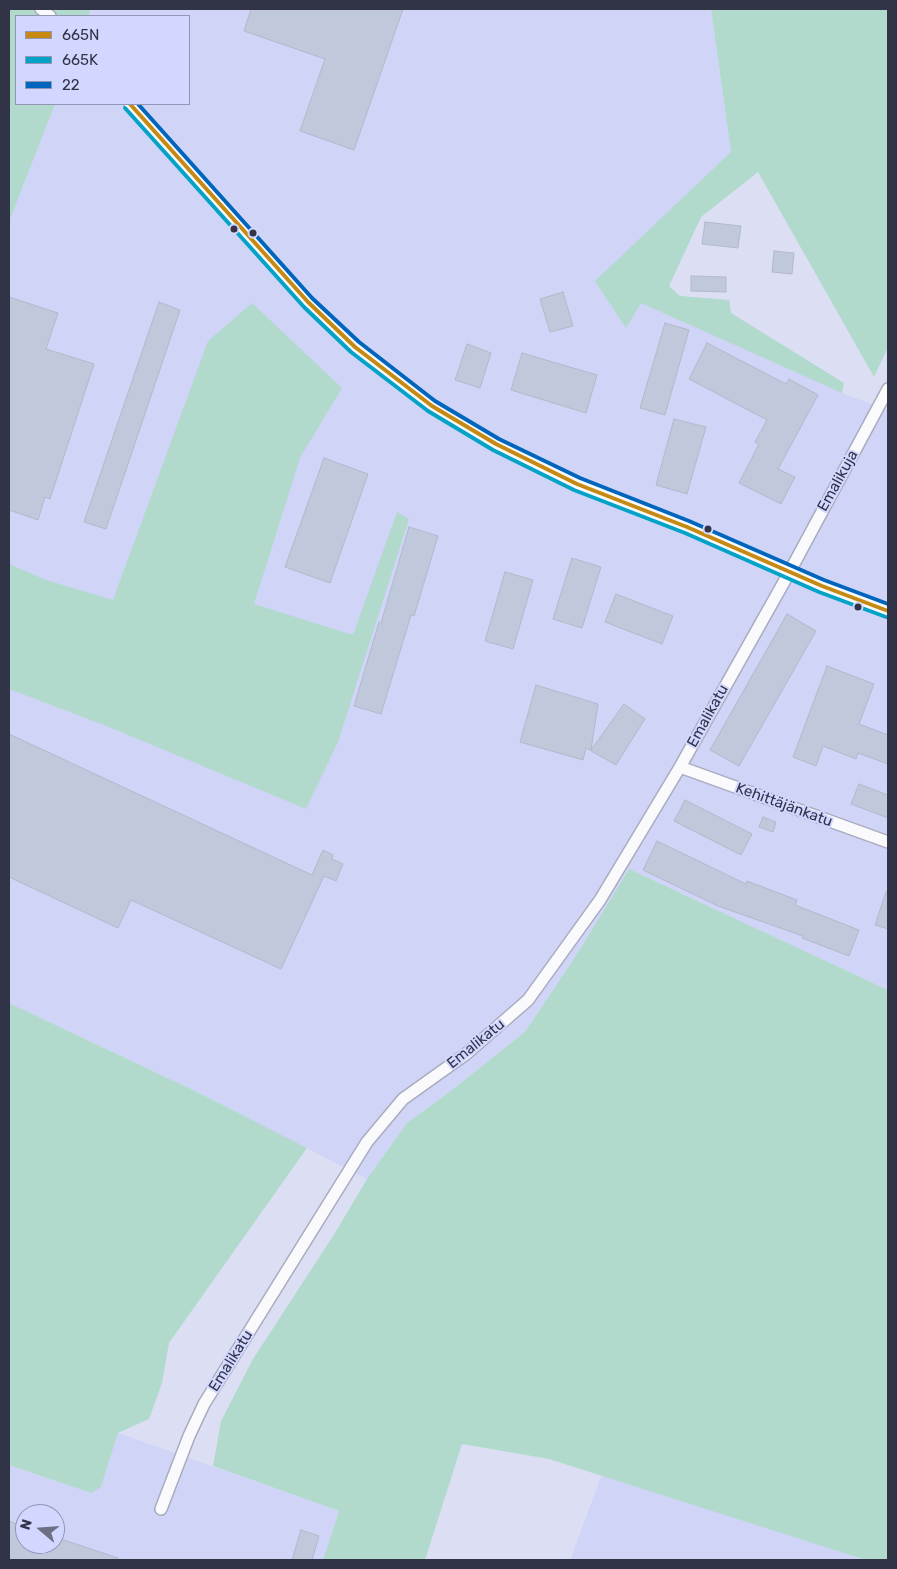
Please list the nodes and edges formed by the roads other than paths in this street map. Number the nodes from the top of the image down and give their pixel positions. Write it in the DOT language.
graph roads {
  1 [pos="131,105"];
  2 [pos="888,389"];
  3 [pos="789,573"];
  4 [pos="888,611"];
  5 [pos="680,767"];
  6 [pos="888,842"];
  7 [pos="161,1509"];
  1 -- 3 [label="street"];
  2 -- 3 [label="street, Emalikuja"];
  3 -- 4 [label="street"];
  3 -- 5 [label="street, Emalikatu"];
  5 -- 6 [label="street, Kehittäjänkatu"];
  5 -- 7 [label="street, Emalikatu"];
}
